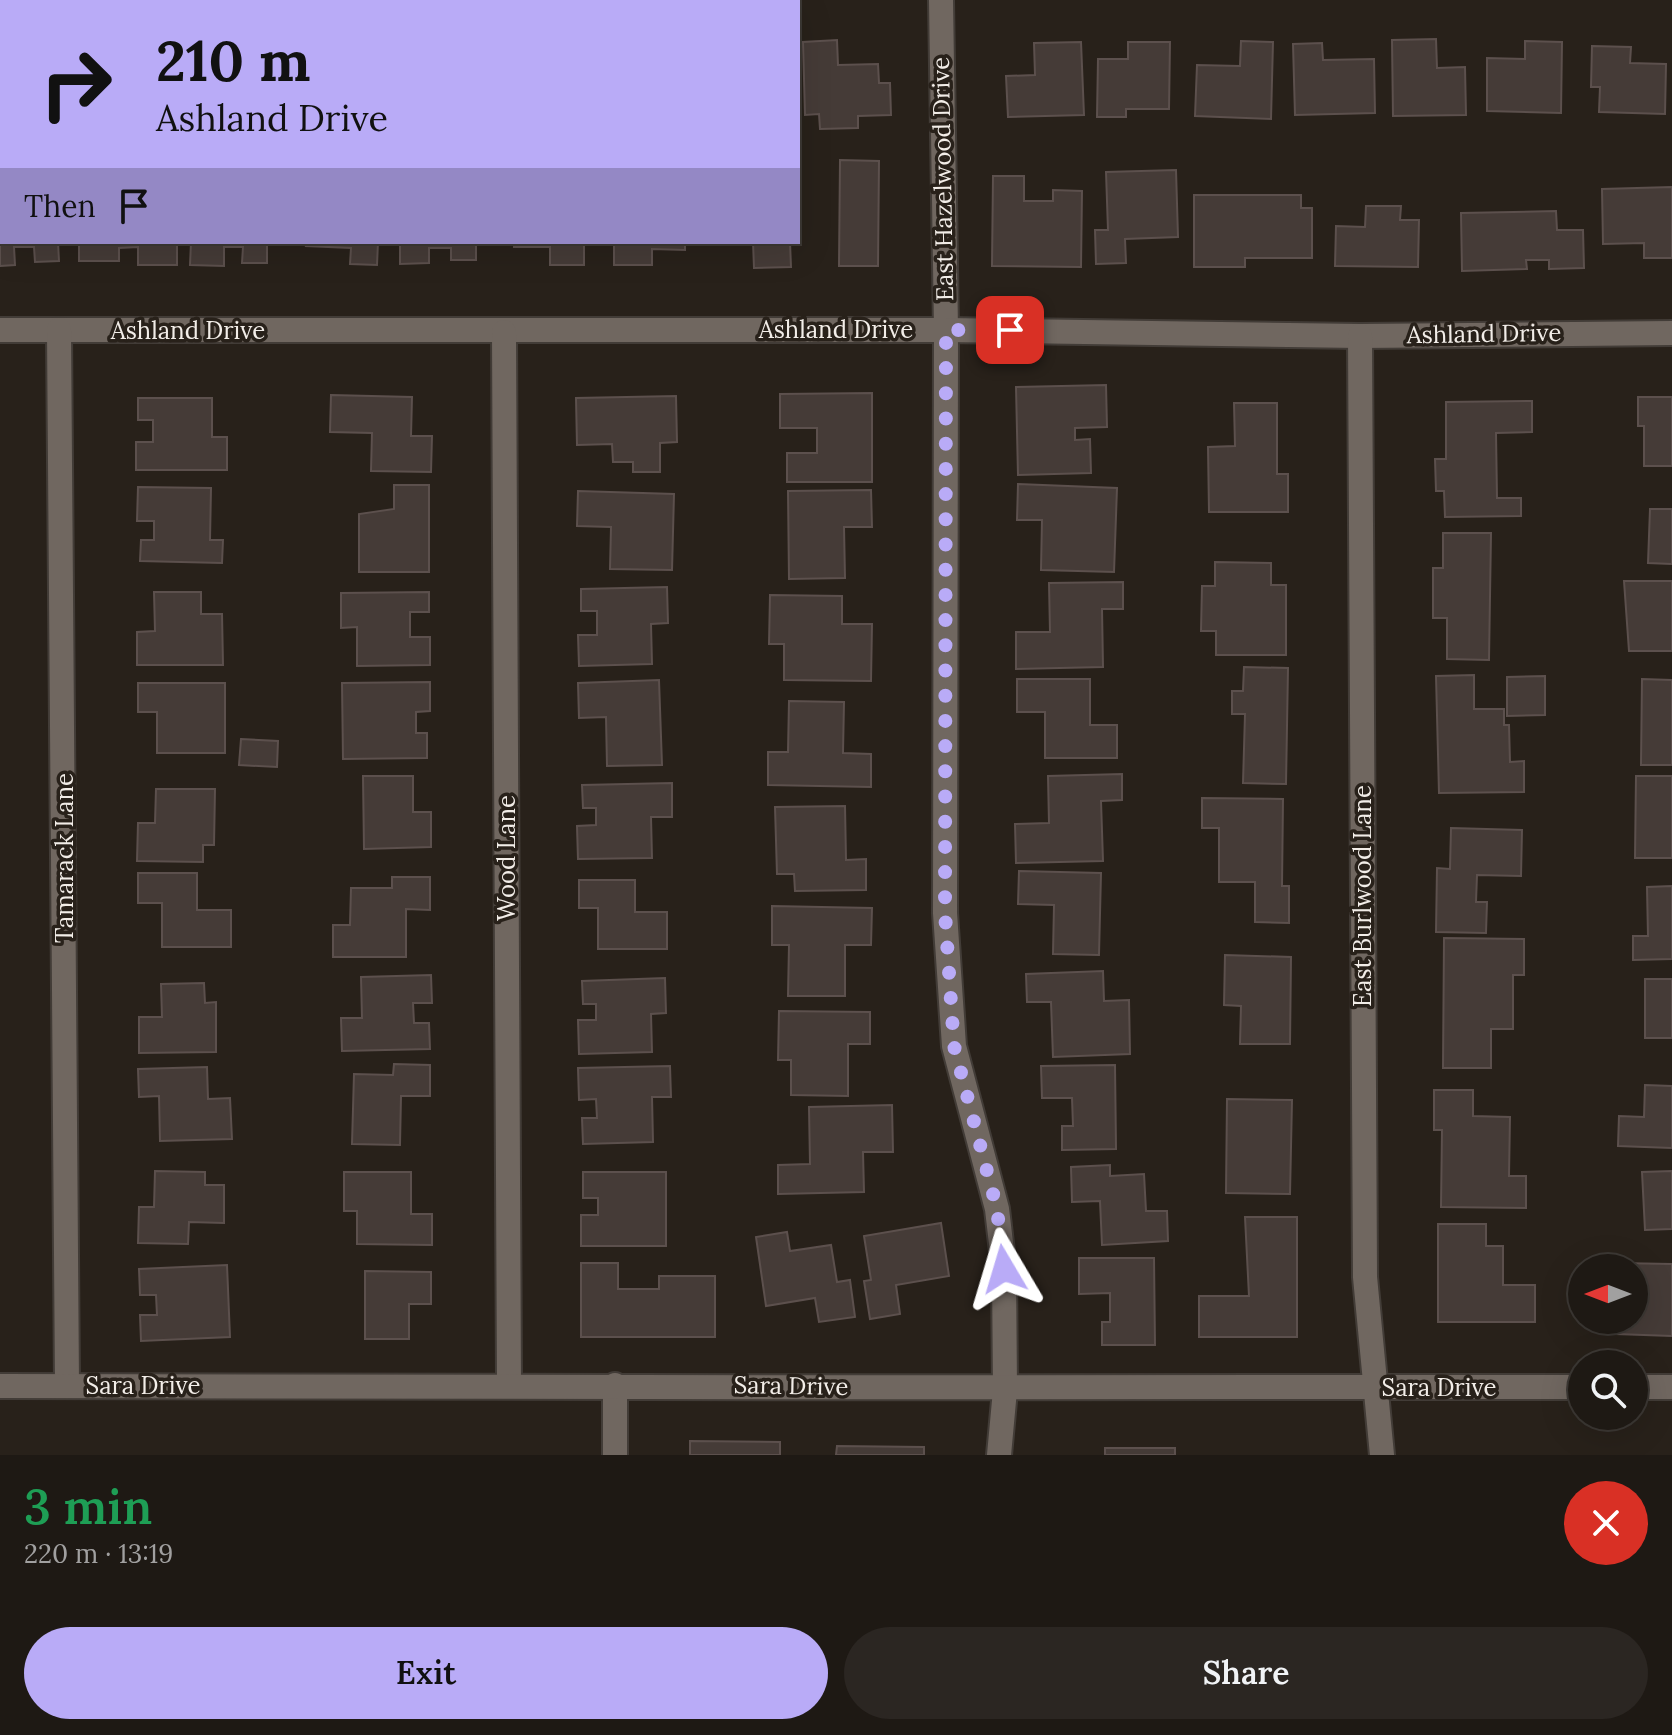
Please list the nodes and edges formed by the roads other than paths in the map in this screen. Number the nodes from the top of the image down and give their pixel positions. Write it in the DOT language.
graph roads {
  1 [pos="941,0"];
  2 [pos="0,330"];
  3 [pos="59,330"];
  4 [pos="946,330"];
  5 [pos="504,332"];
  6 [pos="1672,333"];
  7 [pos="1360,336"];
  8 [pos="509,1385"];
  9 [pos="615,1385"];
  10 [pos="0,1386"];
  11 [pos="67,1386"];
  12 [pos="1568,1387"];
  13 [pos="1648,1387"];
  14 [pos="1672,1387"];
  15 [pos="1376,1389"];
  16 [pos="1005,1390"];
  17 [pos="615,1455"];
  18 [pos="999,1455"];
  19 [pos="1382,1455"];
  1 -- 4 [label="street, East Hazelwood Drive"];
  2 -- 3 [label="street, Ashland Drive"];
  3 -- 5 [label="street, Ashland Drive"];
  3 -- 11 [label="street, Tamarack Lane"];
  4 -- 5 [label="street, Ashland Drive"];
  4 -- 7 [label="street, Ashland Drive"];
  4 -- 16 [label="street, East Hazelwood Drive"];
  5 -- 8 [label="street, Wood Lane"];
  6 -- 7 [label="street, Ashland Drive"];
  7 -- 15 [label="street, East Burlwood Lane"];
  8 -- 9 [label="street, Sara Drive"];
  8 -- 11 [label="street, Sara Drive"];
  9 -- 16 [label="street, Sara Drive"];
  9 -- 17 [label="street"];
  10 -- 11 [label="street, Sara Drive"];
  12 -- 15 [label="street, Sara Drive"];
  13 -- 14 [label="street"];
  15 -- 16 [label="street, Sara Drive"];
  15 -- 19 [label="street, East Burlwood Lane"];
  16 -- 18 [label="street, East Hazelwood Drive"];
}
